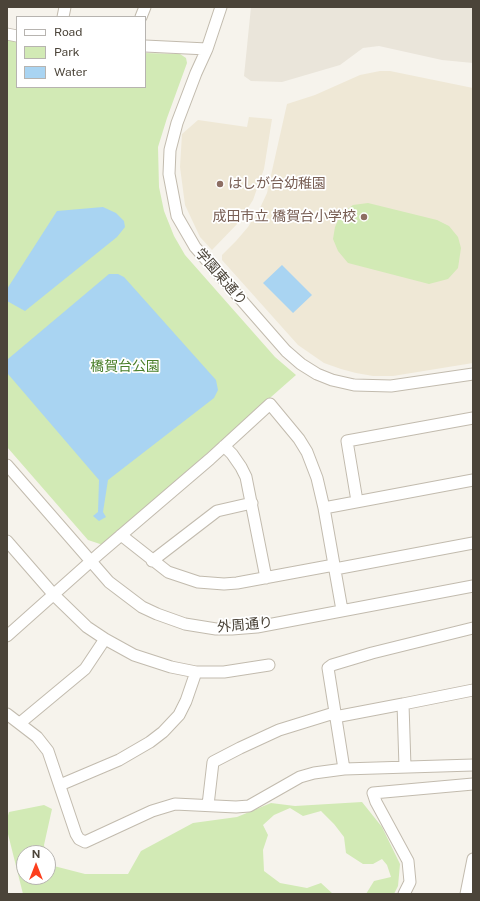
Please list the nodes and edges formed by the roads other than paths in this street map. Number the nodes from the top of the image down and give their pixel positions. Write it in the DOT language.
graph roads {
  1 [pos="145,7"];
  2 [pos="221,7"];
  3 [pos="140,16"];
  4 [pos="146,46"];
  5 [pos="207,49"];
  6 [pos="473,374"];
  7 [pos="473,418"];
  8 [pos="224,446"];
  9 [pos="7,465"];
  10 [pos="473,480"];
  11 [pos="357,501"];
  12 [pos="252,504"];
  13 [pos="324,508"];
  14 [pos="121,535"];
  15 [pos="7,541"];
  16 [pos="473,543"];
  17 [pos="91,561"];
  18 [pos="152,561"];
  19 [pos="334,567"];
  20 [pos="266,578"];
  21 [pos="473,586"];
  22 [pos="54,595"];
  23 [pos="342,610"];
  24 [pos="473,628"];
  25 [pos="7,636"];
  26 [pos="105,640"];
  27 [pos="269,665"];
  28 [pos="196,672"];
  29 [pos="473,690"];
  30 [pos="403,704"];
  31 [pos="7,714"];
  32 [pos="334,715"];
  33 [pos="20,723"];
  34 [pos="473,765"];
  35 [pos="405,767"];
  36 [pos="344,769"];
  37 [pos="473,784"];
  38 [pos="60,785"];
  39 [pos="208,805"];
  40 [pos="473,859"];
  41 [pos="404,894"];
  42 [pos="466,894"];
  1 -- 3 [label="street"];
  2 -- 5 [label="street, 学園東通り"];
  4 -- 5 [label="street"];
  5 -- 6 [label="street, 学園東通り"];
  7 -- 11 [label="street"];
  8 -- 12 [label="street"];
  8 -- 13 [label="street"];
  8 -- 14 [label="street"];
  9 -- 17 [label="street, 外周通り"];
  10 -- 11 [label="street"];
  11 -- 13 [label="street"];
  12 -- 18 [label="street"];
  12 -- 20 [label="street"];
  13 -- 19 [label="street"];
  14 -- 17 [label="street"];
  14 -- 18 [label="street"];
  15 -- 22 [label="street"];
  16 -- 19 [label="street"];
  17 -- 22 [label="street"];
  17 -- 23 [label="street, 外周通り"];
  18 -- 20 [label="street"];
  19 -- 20 [label="street"];
  19 -- 23 [label="street"];
  21 -- 23 [label="street, 外周通り"];
  22 -- 25 [label="street"];
  22 -- 26 [label="street"];
  24 -- 32 [label="street"];
  26 -- 28 [label="street"];
  26 -- 33 [label="street"];
  27 -- 28 [label="street"];
  28 -- 38 [label="street"];
  29 -- 30 [label="street"];
  30 -- 32 [label="street"];
  30 -- 35 [label="street"];
  31 -- 33 [label="street"];
  32 -- 36 [label="street"];
  32 -- 39 [label="street"];
  33 -- 38 [label="street"];
  34 -- 35 [label="street"];
  35 -- 36 [label="street"];
  36 -- 39 [label="street"];
  37 -- 41 [label="street"];
  38 -- 39 [label="street"];
  40 -- 42 [label="street"];
}
